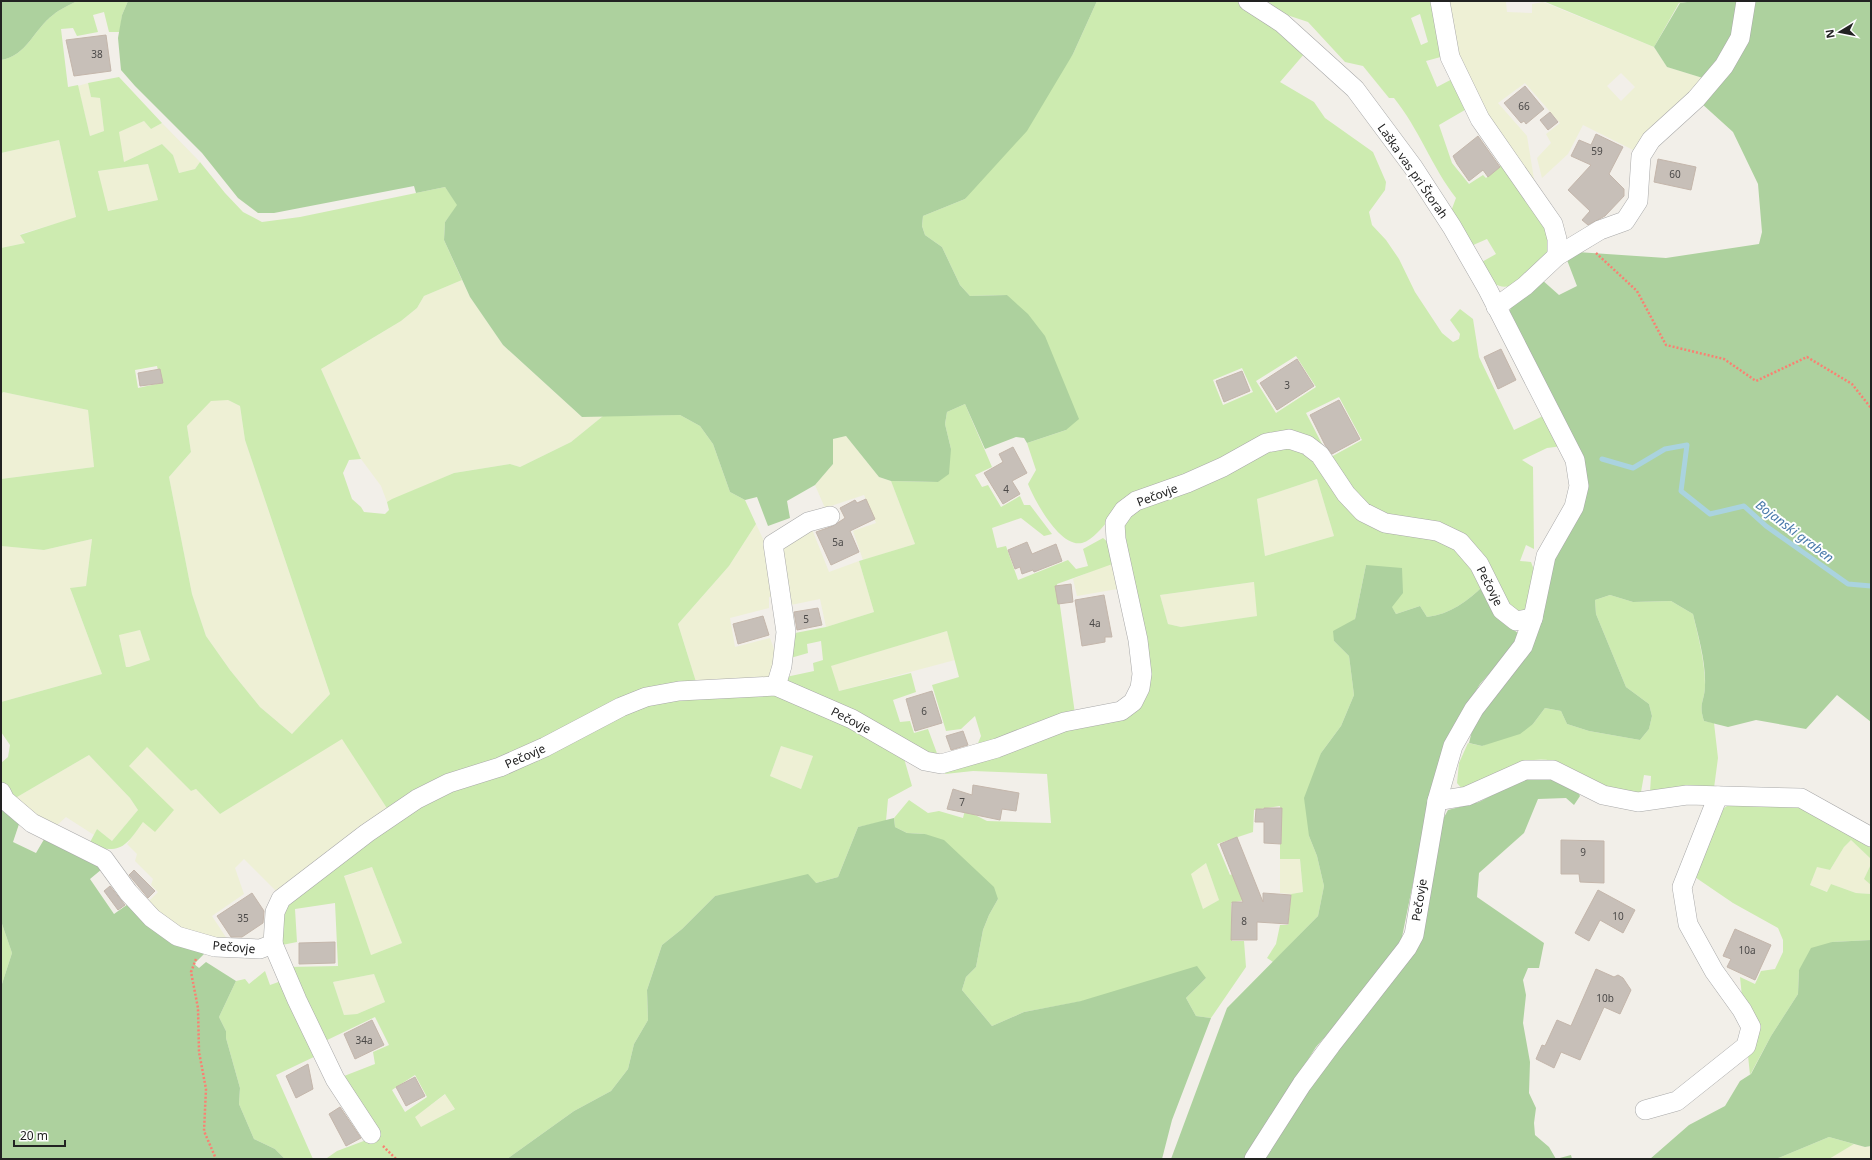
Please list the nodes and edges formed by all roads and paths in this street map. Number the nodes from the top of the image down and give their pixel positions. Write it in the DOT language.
graph roads {
  1 [pos="1248,1"];
  2 [pos="1440,1"];
  3 [pos="1746,1"];
  4 [pos="1582,241"];
  5 [pos="1557,256"];
  6 [pos="1496,307"];
  7 [pos="1871,408"];
  8 [pos="830,516"];
  9 [pos="1533,618"];
  10 [pos="776,686"];
  11 [pos="1,792"];
  12 [pos="1718,796"];
  13 [pos="1437,801"];
  14 [pos="1871,837"];
  15 [pos="203,943"];
  16 [pos="272,944"];
  17 [pos="1645,1110"];
  18 [pos="371,1134"];
  19 [pos="216,1159"];
  20 [pos="1254,1159"];
  1 -- 6 [label="street, Laška vas pri Štorah"];
  2 -- 5 [label="street"];
  3 -- 4 [label="street"];
  4 -- 5 [label="street"];
  4 -- 7 [label="path"];
  5 -- 6 [label="street"];
  6 -- 9 [label="street, Pečovje"];
  8 -- 10 [label="street"];
  9 -- 10 [label="street, Pečovje"];
  9 -- 13 [label="street, Pečovje"];
  10 -- 16 [label="street, Pečovje"];
  11 -- 15 [label="street, Pečovje"];
  12 -- 13 [label="street"];
  12 -- 14 [label="street"];
  12 -- 17 [label="street"];
  13 -- 20 [label="street, Pečovje"];
  15 -- 16 [label="street, Pečovje"];
  15 -- 19 [label="path"];
  16 -- 18 [label="street"];
}
